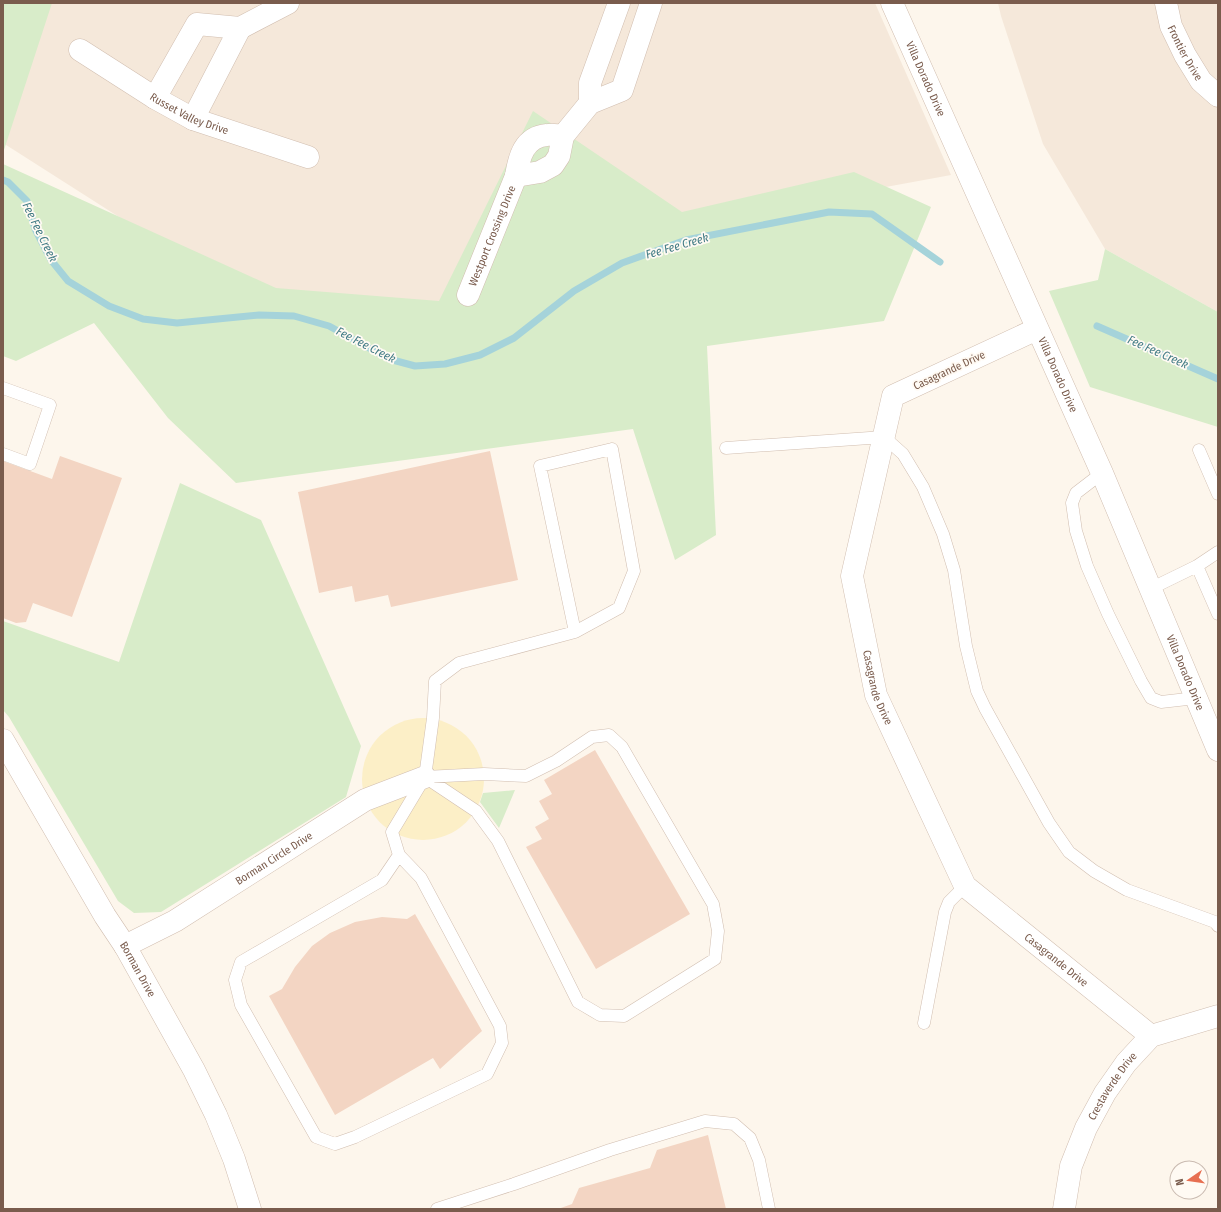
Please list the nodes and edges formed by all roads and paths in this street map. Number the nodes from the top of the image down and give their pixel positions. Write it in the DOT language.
graph roads {
  1 [pos="288,3"];
  2 [pos="619,3"];
  3 [pos="651,3"];
  4 [pos="892,3"];
  5 [pos="1166,3"];
  6 [pos="240,28"];
  7 [pos="80,50"];
  8 [pos="1218,96"];
  9 [pos="155,98"];
  10 [pos="590,103"];
  11 [pos="193,119"];
  12 [pos="564,136"];
  13 [pos="308,157"];
  14 [pos="516,176"];
  15 [pos="468,296"];
  16 [pos="1037,329"];
  17 [pos="3,388"];
  18 [pos="884,437"];
  19 [pos="726,448"];
  20 [pos="1199,450"];
  21 [pos="3,454"];
  22 [pos="1102,473"];
  23 [pos="1218,494"];
  24 [pos="1218,552"];
  25 [pos="1197,566"];
  26 [pos="1150,588"];
  27 [pos="1218,614"];
  28 [pos="575,632"];
  29 [pos="1196,698"];
  30 [pos="1213,722"];
  31 [pos="3,740"];
  32 [pos="1218,750"];
  33 [pos="425,777"];
  34 [pos="399,855"];
  35 [pos="964,886"];
  36 [pos="1218,926"];
  37 [pos="125,946"];
  38 [pos="1218,1016"];
  39 [pos="924,1023"];
  40 [pos="1151,1036"];
  41 [pos="250,1209"];
  42 [pos="437,1209"];
  43 [pos="769,1209"];
  44 [pos="1064,1209"];
  1 -- 6 [label="street"];
  2 -- 10 [label="street"];
  3 -- 10 [label="street, Westport Crossing Drive"];
  4 -- 16 [label="street, Villa Dorado Drive"];
  5 -- 8 [label="street, Frontier Drive"];
  6 -- 9 [label="street"];
  6 -- 11 [label="street"];
  7 -- 9 [label="street, Russet Valley Drive"];
  9 -- 11 [label="street, Russet Valley Drive"];
  10 -- 12 [label="street, Westport Crossing Drive"];
  11 -- 13 [label="street, Russet Valley Drive"];
  12 -- 14 [label="street, Westport Crossing Drive"];
  12 -- 14 [label="street, Westport Crossing Drive"];
  14 -- 15 [label="street, Westport Crossing Drive"];
  16 -- 18 [label="street, Casagrande Drive"];
  16 -- 22 [label="street, Villa Dorado Drive"];
  17 -- 21 [label="lane"];
  18 -- 19 [label="lane"];
  18 -- 35 [label="street, Casagrande Drive"];
  18 -- 36 [label="lane"];
  20 -- 23 [label="lane"];
  22 -- 26 [label="street, Villa Dorado Drive"];
  22 -- 29 [label="lane"];
  24 -- 25 [label="lane"];
  25 -- 26 [label="lane"];
  25 -- 27 [label="lane"];
  26 -- 29 [label="street, Villa Dorado Drive"];
  28 -- 28 [label="lane"];
  28 -- 33 [label="lane"];
  29 -- 30 [label="street, Villa Dorado Drive"];
  30 -- 32 [label="street, Villa Dorado Drive"];
  31 -- 37 [label="street, Borman Drive"];
  33 -- 33 [label="lane"];
  33 -- 34 [label="lane"];
  33 -- 37 [label="street, Borman Circle Drive"];
  34 -- 34 [label="lane"];
  35 -- 39 [label="lane"];
  35 -- 40 [label="street, Casagrande Drive"];
  37 -- 41 [label="street, Borman Drive"];
  38 -- 40 [label="street"];
  40 -- 44 [label="street, Crestaverde Drive"];
  42 -- 43 [label="lane"];
}
